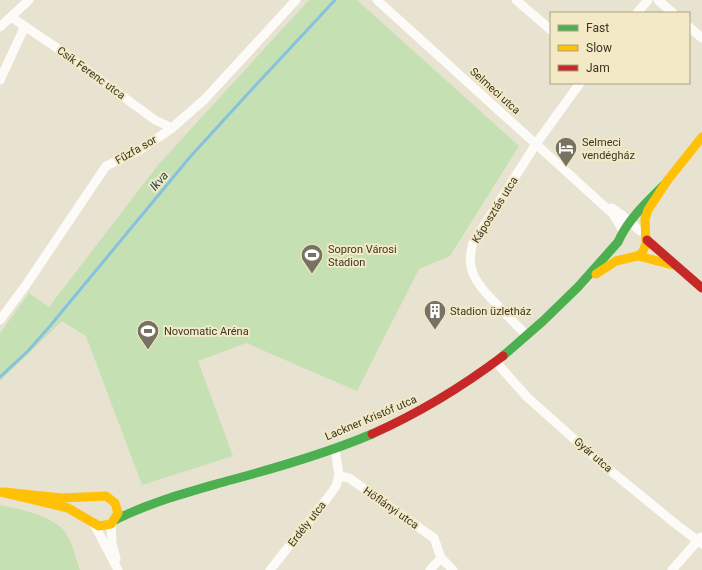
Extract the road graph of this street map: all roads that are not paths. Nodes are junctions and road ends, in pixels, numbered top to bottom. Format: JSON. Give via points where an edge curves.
{"nodes":[{"id":1,"x":29,"y":0,"type":"edge"},
{"id":2,"x":296,"y":0,"type":"edge"},
{"id":3,"x":376,"y":0,"type":"edge"},
{"id":4,"x":516,"y":0,"type":"edge"},
{"id":5,"x":648,"y":0,"type":"edge"},
{"id":6,"x":658,"y":0,"type":"edge"},
{"id":7,"x":638,"y":12,"type":"edge"},
{"id":8,"x":672,"y":12,"type":"edge"},
{"id":9,"x":11,"y":17,"type":"junction"},
{"id":10,"x":25,"y":26,"type":"junction"},
{"id":11,"x":0,"y":27,"type":"edge"},
{"id":12,"x":690,"y":28,"type":"edge"},
{"id":13,"x":550,"y":29,"type":"edge"},
{"id":14,"x":702,"y":38,"type":"edge"},
{"id":15,"x":0,"y":80,"type":"edge"},
{"id":16,"x":579,"y":84,"type":"edge"},
{"id":17,"x":172,"y":128,"type":"junction"},
{"id":18,"x":702,"y":137,"type":"edge"},
{"id":19,"x":536,"y":144,"type":"junction"},
{"id":20,"x":664,"y":185,"type":"junction"},
{"id":21,"x":597,"y":199,"type":"junction"},
{"id":22,"x":631,"y":222,"type":"junction"},
{"id":23,"x":623,"y":231,"type":"junction"},
{"id":24,"x":645,"y":236,"type":"junction"},
{"id":25,"x":618,"y":242,"type":"junction"},
{"id":26,"x":633,"y":256,"type":"junction"},
{"id":27,"x":677,"y":266,"type":"junction"},
{"id":28,"x":578,"y":287,"type":"junction"},
{"id":29,"x":702,"y":288,"type":"edge"},
{"id":30,"x":0,"y":320,"type":"edge"},
{"id":31,"x":526,"y":335,"type":"junction"},
{"id":32,"x":495,"y":361,"type":"junction"},
{"id":33,"x":335,"y":448,"type":"junction"},
{"id":34,"x":339,"y":476,"type":"junction"},
{"id":35,"x":2,"y":492,"type":"edge"},
{"id":36,"x":93,"y":497,"type":"junction"},
{"id":37,"x":162,"y":500,"type":"junction"},
{"id":38,"x":122,"y":503,"type":"junction"},
{"id":39,"x":92,"y":522,"type":"junction"},
{"id":40,"x":113,"y":522,"type":"junction"},
{"id":41,"x":701,"y":540,"type":"edge"},
{"id":42,"x":441,"y":558,"type":"junction"},
{"id":43,"x":119,"y":570,"type":"edge"},
{"id":44,"x":270,"y":570,"type":"edge"},
{"id":45,"x":430,"y":570,"type":"edge"},
{"id":46,"x":453,"y":570,"type":"edge"},
{"id":47,"x":672,"y":570,"type":"edge"}],
"edges":[{"from":1,"to":9,"type":"street"},
{"from":2,"to":17,"type":"street","name":"Fűzfa sor","via":[[204,99]]},
{"from":3,"to":19,"type":"street","name":"Selmeci utca"},
{"from":4,"to":13,"type":"street"},
{"from":5,"to":7,"type":"street"},
{"from":6,"to":8,"type":"street"},
{"from":9,"to":10,"type":"street","name":"Csík Ferenc utca"},
{"from":9,"to":11,"type":"street"},
{"from":10,"to":15,"type":"street"},
{"from":10,"to":17,"type":"street","name":"Csík Ferenc utca","via":[[155,120]]},
{"from":12,"to":14,"type":"street"},
{"from":16,"to":19,"type":"street","name":"Káposztás utca"},
{"from":17,"to":30,"type":"street","name":"Fűzfa sor","via":[[140,150],[106,166]]},
{"from":18,"to":20,"type":"street","name":"Lackner Kristóf utca"},
{"from":19,"to":21,"type":"street","name":"Selmeci utca"},
{"from":19,"to":31,"type":"street","name":"Káposztás utca","via":[[473,243],[470,256],[471,269],[481,289]]},
{"from":20,"to":22,"type":"street","name":"Lackner Kristóf utca"},
{"from":20,"to":24,"type":"street","name":"Lackner Kristóf utca","via":[[645,215]]},
{"from":21,"to":22,"type":"street","name":"Selmeci utca"},
{"from":21,"to":23,"type":"street","name":"Selmeci utca","via":[[613,214]]},
{"from":22,"to":23,"type":"street","name":"Lackner Kristóf utca"},
{"from":22,"to":24,"type":"street","name":"Selmeci utca"},
{"from":23,"to":24,"type":"street","via":[[632,229]]},
{"from":23,"to":25,"type":"street","name":"Lackner Kristóf utca"},
{"from":24,"to":26,"type":"street","via":[[644,250]]},
{"from":24,"to":27,"type":"street","name":"Selmeci utca"},
{"from":25,"to":26,"type":"street","via":[[619,249]]},
{"from":25,"to":28,"type":"street","name":"Lackner Kristóf utca"},
{"from":26,"to":27,"type":"street","name":"Selmeci utca"},
{"from":26,"to":28,"type":"street","name":"Lackner Kristóf utca","via":[[609,264]]},
{"from":27,"to":29,"type":"street","name":"Selmeci utca"},
{"from":28,"to":31,"type":"street","name":"Lackner Kristóf utca"},
{"from":31,"to":32,"type":"street","name":"Lackner Kristóf utca"},
{"from":32,"to":33,"type":"street","name":"Lackner Kristóf utca","via":[[424,409]]},
{"from":32,"to":41,"type":"street","name":"Gyár utca","via":[[536,406],[594,457],[665,516]]},
{"from":33,"to":34,"type":"street"},
{"from":33,"to":37,"type":"street","name":"Lackner Kristóf utca"},
{"from":34,"to":42,"type":"street","name":"Höflányi utca","via":[[349,478],[434,538]]},
{"from":34,"to":44,"type":"street","name":"Erdély utca","via":[[329,496]]},
{"from":35,"to":36,"type":"street","name":"Lackner Kristóf utca","via":[[69,499]]},
{"from":35,"to":39,"type":"street","name":"Lackner Kristóf utca","via":[[68,508]]},
{"from":36,"to":38,"type":"street","name":"Lackner Kristóf utca","via":[[100,495]]},
{"from":36,"to":39,"type":"street","via":[[87,503],[86,509]]},
{"from":37,"to":38,"type":"street","name":"Lackner Kristóf utca","via":[[138,504]]},
{"from":37,"to":40,"type":"street","name":"Lackner Kristóf utca"},
{"from":38,"to":40,"type":"street"},
{"from":39,"to":40,"type":"street","name":"Lackner Kristóf utca","via":[[99,526]]},
{"from":39,"to":43,"type":"street"},
{"from":40,"to":43,"type":"street","via":[[112,544]]},
{"from":41,"to":47,"type":"street"},
{"from":42,"to":45,"type":"street"},
{"from":42,"to":46,"type":"street","name":"Höflányi utca"}]}
